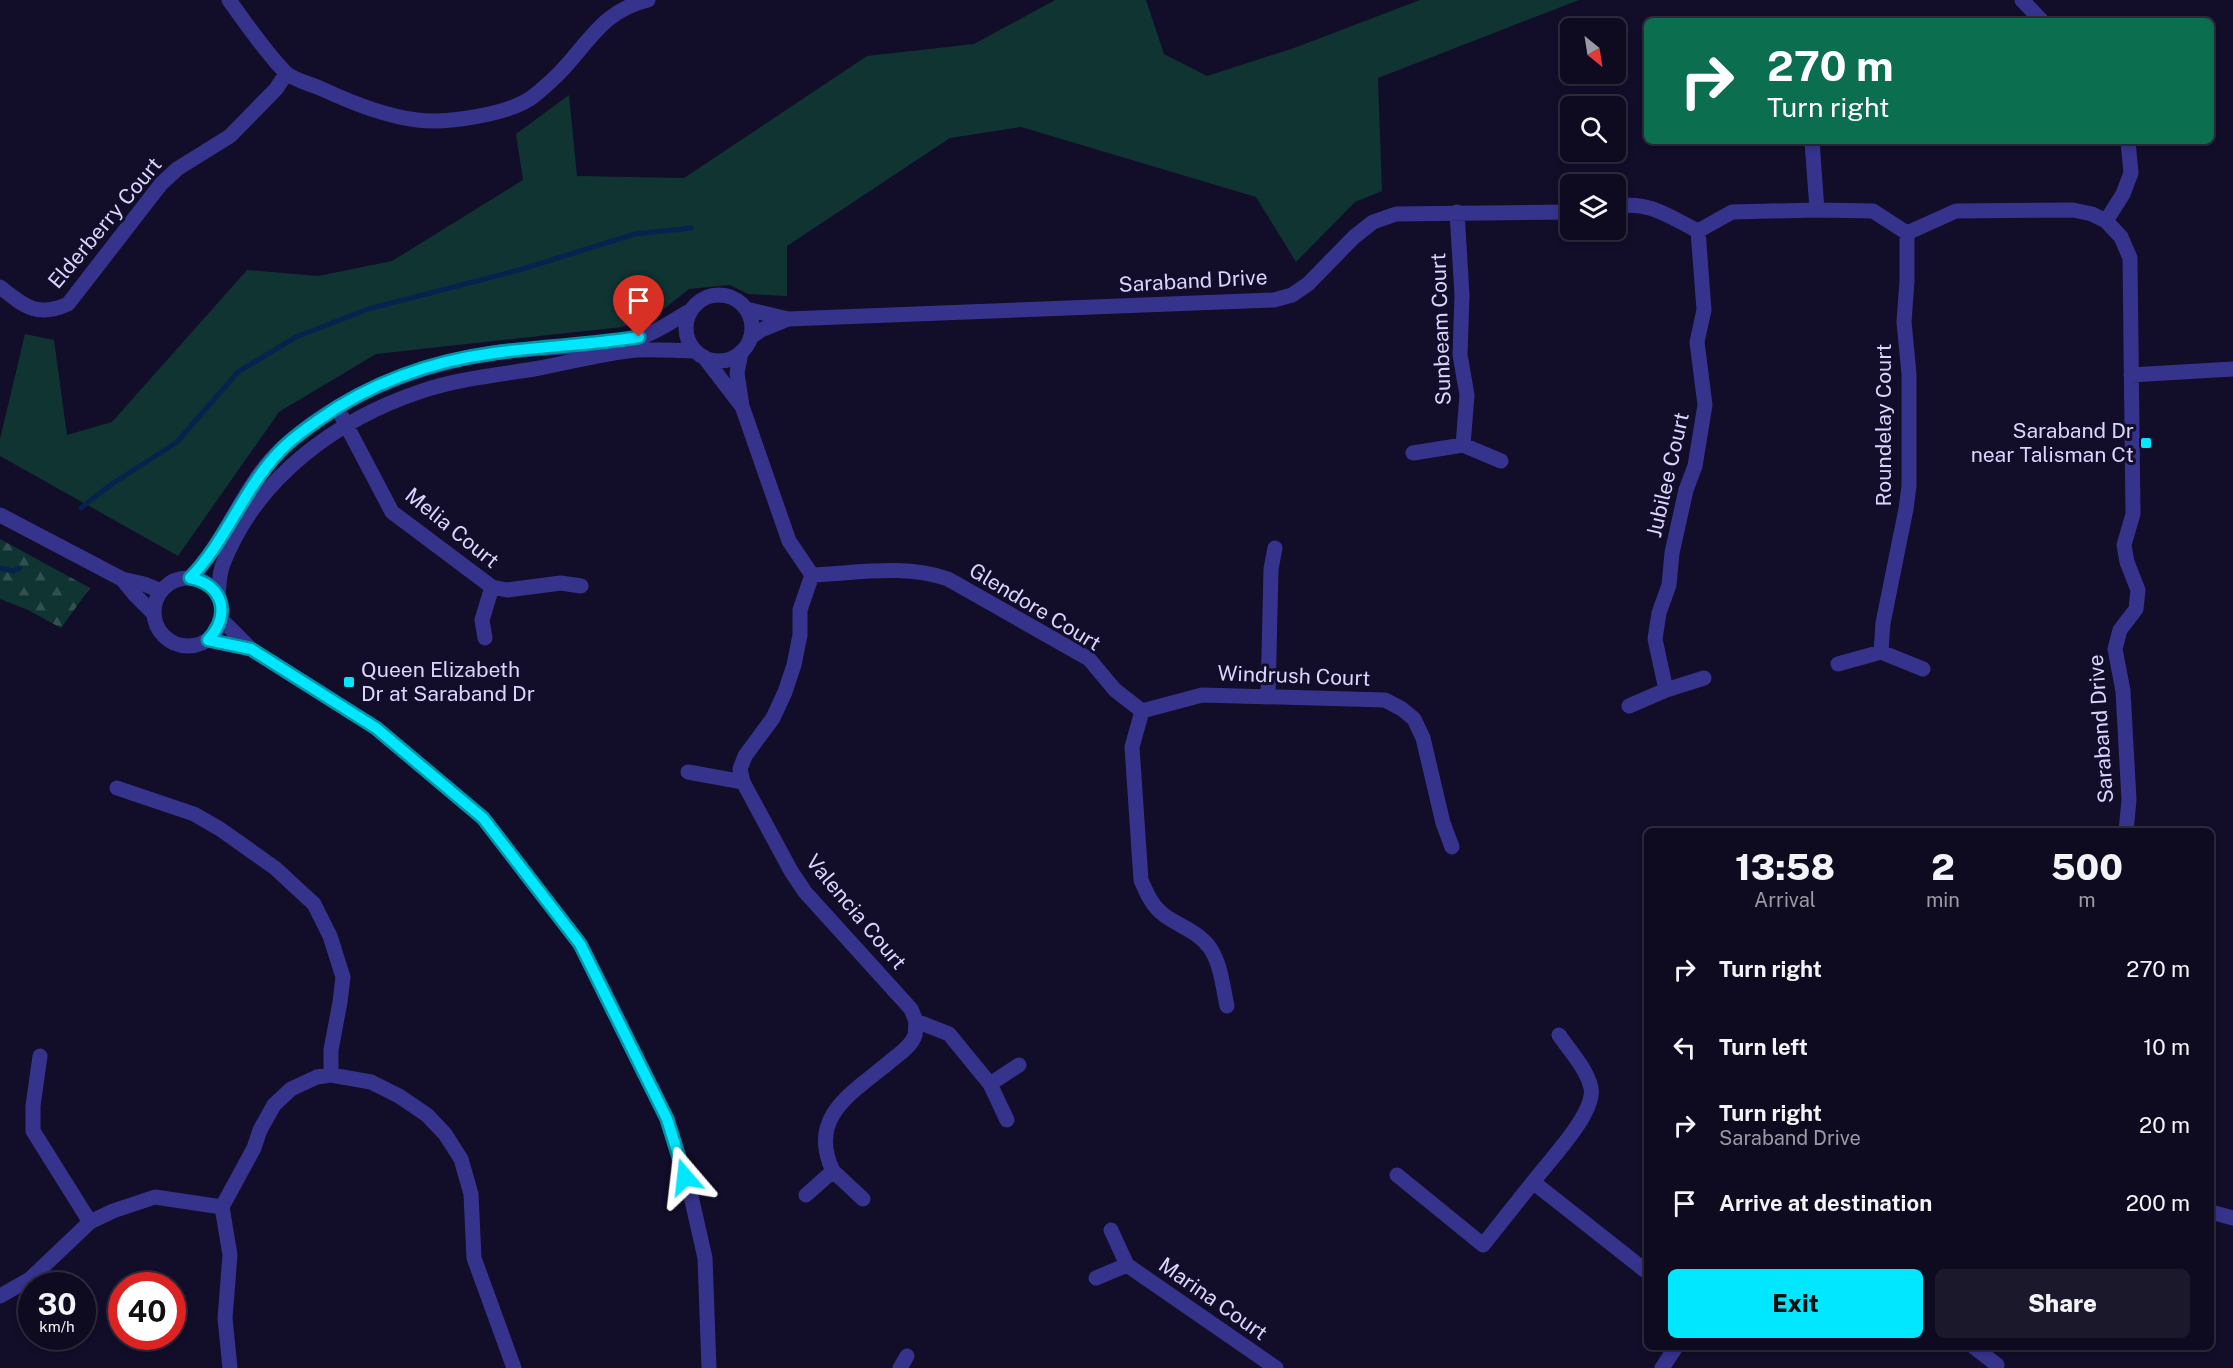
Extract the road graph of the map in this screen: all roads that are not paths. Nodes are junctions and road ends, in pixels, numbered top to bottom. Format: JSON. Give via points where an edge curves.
{"nodes":[{"id":1,"x":228,"y":0,"type":"edge"},
{"id":2,"x":648,"y":0,"type":"edge"},
{"id":3,"x":2022,"y":0,"type":"edge"},
{"id":4,"x":631,"y":2,"type":"edge"},
{"id":5,"x":2039,"y":18,"type":"edge"},
{"id":6,"x":286,"y":74,"type":"junction"},
{"id":7,"x":1812,"y":144,"type":"edge"},
{"id":8,"x":2128,"y":144,"type":"edge"},
{"id":9,"x":1626,"y":204,"type":"edge"},
{"id":10,"x":1817,"y":210,"type":"junction"},
{"id":11,"x":1457,"y":212,"type":"junction"},
{"id":12,"x":1560,"y":212,"type":"edge"},
{"id":13,"x":2106,"y":221,"type":"junction"},
{"id":14,"x":1698,"y":231,"type":"junction"},
{"id":15,"x":1907,"y":233,"type":"junction"},
{"id":16,"x":0,"y":287,"type":"edge"},
{"id":17,"x":746,"y":309,"type":"junction"},
{"id":18,"x":690,"y":311,"type":"junction"},
{"id":19,"x":788,"y":319,"type":"junction"},
{"id":20,"x":750,"y":339,"type":"junction"},
{"id":21,"x":741,"y":352,"type":"junction"},
{"id":22,"x":700,"y":354,"type":"junction"},
{"id":23,"x":2233,"y":369,"type":"edge"},
{"id":24,"x":2131,"y":375,"type":"junction"},
{"id":25,"x":741,"y":406,"type":"junction"},
{"id":26,"x":337,"y":407,"type":"junction"},
{"id":27,"x":347,"y":426,"type":"junction"},
{"id":28,"x":1463,"y":445,"type":"junction"},
{"id":29,"x":1413,"y":453,"type":"dead end"},
{"id":30,"x":1501,"y":461,"type":"dead end"},
{"id":31,"x":0,"y":515,"type":"edge"},
{"id":32,"x":1275,"y":548,"type":"dead end"},
{"id":33,"x":812,"y":575,"type":"junction"},
{"id":34,"x":190,"y":578,"type":"junction"},
{"id":35,"x":123,"y":579,"type":"junction"},
{"id":36,"x":581,"y":586,"type":"dead end"},
{"id":37,"x":492,"y":587,"type":"junction"},
{"id":38,"x":161,"y":591,"type":"junction"},
{"id":39,"x":218,"y":596,"type":"junction"},
{"id":40,"x":154,"y":614,"type":"junction"},
{"id":41,"x":221,"y":619,"type":"junction"},
{"id":42,"x":485,"y":638,"type":"dead end"},
{"id":43,"x":208,"y":640,"type":"junction"},
{"id":44,"x":251,"y":649,"type":"junction"},
{"id":45,"x":1881,"y":652,"type":"junction"},
{"id":46,"x":1838,"y":664,"type":"dead end"},
{"id":47,"x":1923,"y":669,"type":"dead end"},
{"id":48,"x":1704,"y":678,"type":"dead end"},
{"id":49,"x":1666,"y":690,"type":"junction"},
{"id":50,"x":1268,"y":697,"type":"junction"},
{"id":51,"x":1629,"y":706,"type":"dead end"},
{"id":52,"x":1142,"y":711,"type":"junction"},
{"id":53,"x":688,"y":771,"type":"dead end"},
{"id":54,"x":742,"y":782,"type":"junction"},
{"id":55,"x":117,"y":788,"type":"dead end"},
{"id":56,"x":2126,"y":828,"type":"edge"},
{"id":57,"x":1452,"y":847,"type":"dead end"},
{"id":58,"x":1227,"y":1006,"type":"dead end"},
{"id":59,"x":916,"y":1022,"type":"junction"},
{"id":60,"x":1559,"y":1035,"type":"dead end"},
{"id":61,"x":40,"y":1056,"type":"dead end"},
{"id":62,"x":1018,"y":1065,"type":"dead end"},
{"id":63,"x":331,"y":1075,"type":"junction"},
{"id":64,"x":990,"y":1083,"type":"junction"},
{"id":65,"x":1007,"y":1120,"type":"dead end"},
{"id":66,"x":833,"y":1171,"type":"junction"},
{"id":67,"x":1397,"y":1175,"type":"dead end"},
{"id":68,"x":1533,"y":1182,"type":"junction"},
{"id":69,"x":806,"y":1195,"type":"dead end"},
{"id":70,"x":863,"y":1199,"type":"dead end"},
{"id":71,"x":222,"y":1207,"type":"junction"},
{"id":72,"x":2214,"y":1213,"type":"edge"},
{"id":73,"x":2233,"y":1218,"type":"edge"},
{"id":74,"x":90,"y":1222,"type":"junction"},
{"id":75,"x":1111,"y":1230,"type":"dead end"},
{"id":76,"x":1127,"y":1264,"type":"junction"},
{"id":77,"x":1644,"y":1270,"type":"edge"},
{"id":78,"x":1096,"y":1278,"type":"dead end"},
{"id":79,"x":0,"y":1296,"type":"edge"},
{"id":80,"x":1674,"y":1350,"type":"edge"},
{"id":81,"x":1978,"y":1350,"type":"edge"},
{"id":82,"x":1997,"y":1365,"type":"dead end"},
{"id":83,"x":230,"y":1368,"type":"edge"},
{"id":84,"x":514,"y":1368,"type":"edge"},
{"id":85,"x":709,"y":1368,"type":"edge"},
{"id":86,"x":1276,"y":1368,"type":"edge"},
{"id":87,"x":1662,"y":1368,"type":"edge"}],
"edges":[{"from":1,"to":6,"type":"street"},
{"from":2,"to":4,"type":"street"},
{"from":3,"to":5,"type":"street"},
{"from":4,"to":6,"type":"street","via":[[592,33],[565,67],[533,97],[505,110],[475,117],[418,120],[351,102]]},
{"from":6,"to":16,"type":"street","name":"Elderberry Court","via":[[230,136],[177,169],[161,184],[68,304],[46,311],[32,310]]},
{"from":7,"to":10,"type":"street"},
{"from":8,"to":13,"type":"street","via":[[2131,173]]},
{"from":9,"to":14,"type":"street","via":[[1646,206]]},
{"from":10,"to":14,"type":"street","via":[[1732,212]]},
{"from":10,"to":15,"type":"street","via":[[1873,211]]},
{"from":11,"to":12,"type":"street","name":"Saraband Drive"},
{"from":11,"to":19,"type":"street","name":"Saraband Drive","via":[[1396,214],[1373,222],[1308,285],[1274,300]]},
{"from":11,"to":28,"type":"street","name":"Sunbeam Court","via":[[1462,295],[1460,355],[1467,395]]},
{"from":13,"to":15,"type":"street","via":[[2073,210],[1956,211]]},
{"from":13,"to":24,"type":"street","name":"Saraband Drive","via":[[2121,237],[2130,258]]},
{"from":14,"to":49,"type":"street","name":"Jubilee Court","via":[[1704,310],[1696,342],[1705,405],[1655,639]]},
{"from":15,"to":45,"type":"street","name":"Roundelay Court","via":[[1904,322],[1909,374],[1909,486]]},
{"from":17,"to":18,"type":"street","via":[[728,296],[717,295],[706,297]]},
{"from":17,"to":19,"type":"street","name":"Saraband Drive"},
{"from":17,"to":20,"type":"street","via":[[752,328]]},
{"from":18,"to":22,"type":"street","via":[[686,332],[689,343]]},
{"from":18,"to":26,"type":"street","via":[[639,337],[493,353],[423,368]]},
{"from":19,"to":20,"type":"street","name":"Saraband Drive"},
{"from":20,"to":21,"type":"street"},
{"from":21,"to":22,"type":"street","via":[[723,360]]},
{"from":21,"to":25,"type":"street","via":[[737,373]]},
{"from":22,"to":25,"type":"street"},
{"from":22,"to":27,"type":"street","via":[[635,350],[456,382],[390,403]]},
{"from":23,"to":24,"type":"street"},
{"from":24,"to":56,"type":"street","name":"Saraband Drive","via":[[2133,514],[2124,545],[2138,590],[2136,609],[2120,630],[2115,649],[2123,691],[2129,800]]},
{"from":25,"to":33,"type":"street","via":[[789,541]]},
{"from":26,"to":27,"type":"street","name":"Melia Court"},
{"from":26,"to":34,"type":"street","via":[[281,450],[258,475],[214,549]]},
{"from":27,"to":37,"type":"street","name":"Melia Court","via":[[392,512]]},
{"from":27,"to":39,"type":"street","via":[[322,439],[279,477],[255,505],[222,566]]},
{"from":28,"to":29,"type":"street"},
{"from":28,"to":30,"type":"street"},
{"from":31,"to":35,"type":"street"},
{"from":32,"to":50,"type":"street","via":[[1271,569]]},
{"from":33,"to":52,"type":"street","name":"Glendore Court","via":[[908,570],[948,579],[1089,659],[1115,690]]},
{"from":33,"to":54,"type":"street","via":[[800,610],[800,635],[785,692],[773,718],[745,756],[740,769]]},
{"from":34,"to":38,"type":"street","via":[[179,579]]},
{"from":34,"to":39,"type":"street","via":[[211,586]]},
{"from":35,"to":38,"type":"street"},
{"from":35,"to":40,"type":"street"},
{"from":36,"to":37,"type":"street","name":"Melia Court","via":[[561,583],[507,590]]},
{"from":37,"to":42,"type":"street","name":"Melia Court","via":[[482,620]]},
{"from":38,"to":40,"type":"street"},
{"from":39,"to":41,"type":"street"},
{"from":40,"to":43,"type":"street","via":[[163,636],[173,643],[197,645]]},
{"from":41,"to":43,"type":"street"},
{"from":41,"to":44,"type":"street"},
{"from":43,"to":44,"type":"street"},
{"from":44,"to":85,"type":"street","via":[[376,728],[483,818],[580,944],[667,1119],[705,1258]]},
{"from":45,"to":46,"type":"street"},
{"from":45,"to":47,"type":"street"},
{"from":48,"to":49,"type":"street"},
{"from":49,"to":51,"type":"street"},
{"from":50,"to":52,"type":"street","name":"Windrush Court","via":[[1202,694]]},
{"from":50,"to":57,"type":"street","name":"Windrush Court","via":[[1384,700],[1402,709],[1414,719],[1423,738]]},
{"from":52,"to":58,"type":"street","via":[[1132,747],[1141,880],[1149,899],[1163,914],[1198,935],[1210,948]]},
{"from":53,"to":54,"type":"street"},
{"from":54,"to":59,"type":"street","name":"Valencia Court","via":[[806,892],[911,1008]]},
{"from":55,"to":63,"type":"street","via":[[194,814],[220,829],[275,868],[314,904],[330,936],[343,977],[331,1050]]},
{"from":59,"to":64,"type":"street","via":[[949,1034]]},
{"from":59,"to":66,"type":"street","via":[[915,1036],[906,1048],[839,1105],[828,1121],[824,1142]]},
{"from":60,"to":68,"type":"street","via":[[1585,1073],[1591,1089],[1589,1105]]},
{"from":61,"to":74,"type":"street","via":[[33,1131]]},
{"from":62,"to":64,"type":"street"},
{"from":63,"to":71,"type":"street","via":[[291,1089],[274,1105]]},
{"from":63,"to":84,"type":"street","via":[[371,1082],[399,1096],[445,1134],[461,1159],[471,1194],[474,1258]]},
{"from":64,"to":65,"type":"street"},
{"from":66,"to":69,"type":"street"},
{"from":66,"to":70,"type":"street"},
{"from":67,"to":68,"type":"street","via":[[1483,1245]]},
{"from":68,"to":77,"type":"street"},
{"from":71,"to":74,"type":"street","via":[[155,1197]]},
{"from":71,"to":83,"type":"street","via":[[230,1255],[225,1318]]},
{"from":72,"to":73,"type":"street"},
{"from":74,"to":79,"type":"street","via":[[30,1278]]},
{"from":75,"to":76,"type":"street","name":"Marina Court"},
{"from":76,"to":78,"type":"street","name":"Marina Court"},
{"from":76,"to":86,"type":"street","name":"Marina Court"},
{"from":80,"to":87,"type":"street"},
{"from":81,"to":82,"type":"street"}]}
